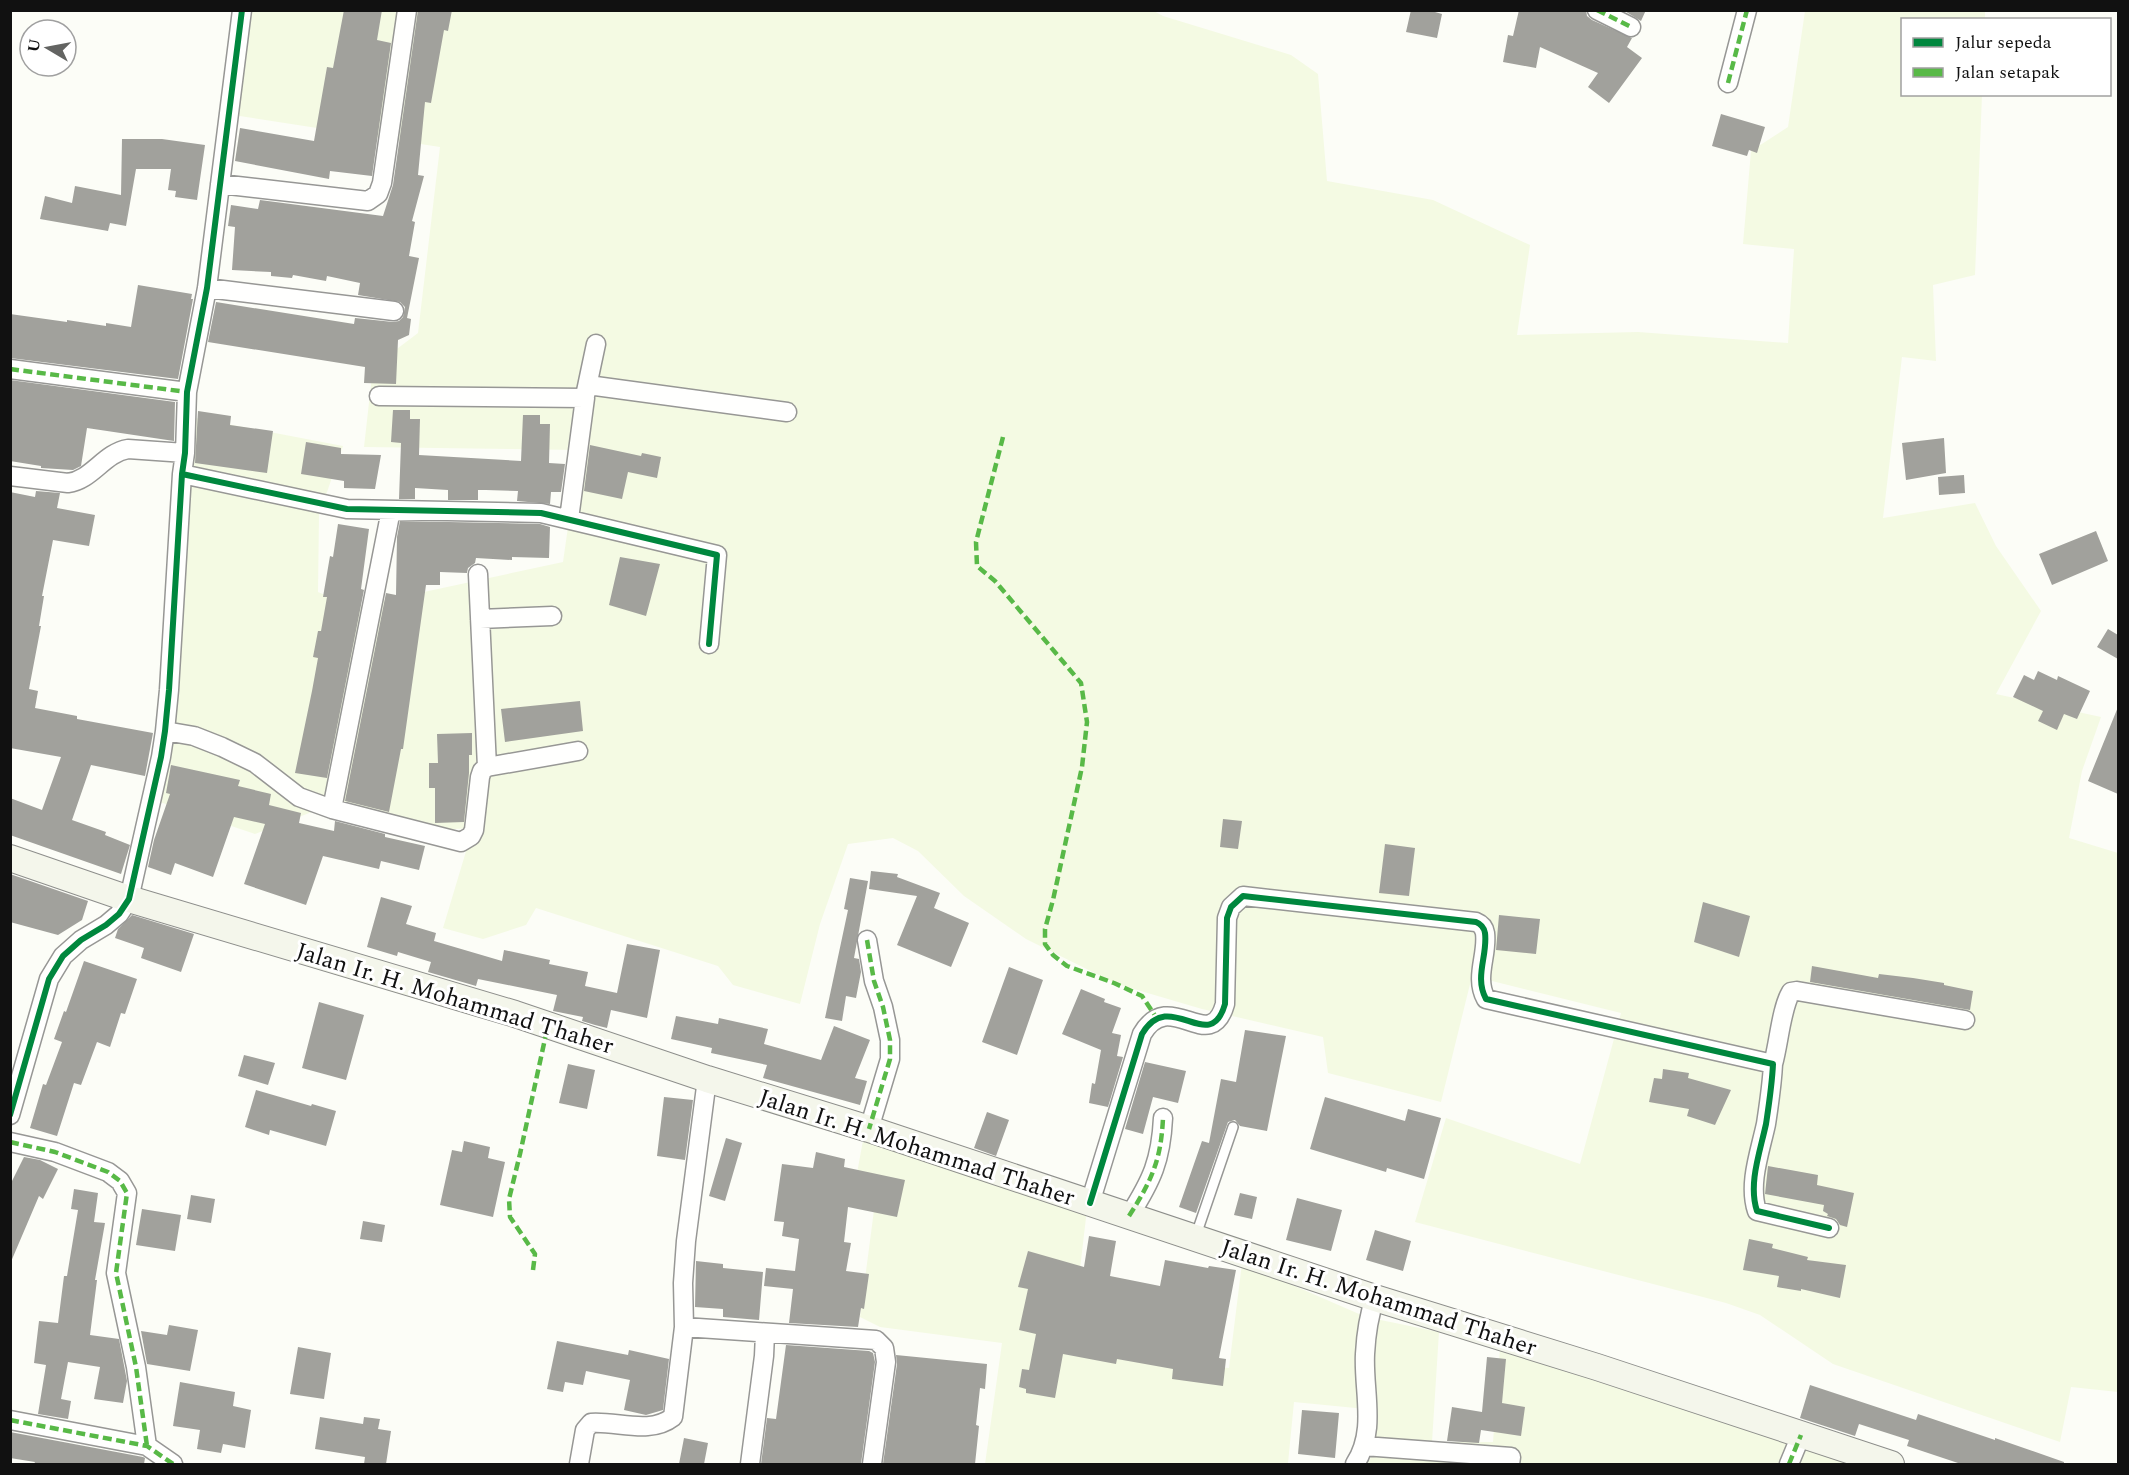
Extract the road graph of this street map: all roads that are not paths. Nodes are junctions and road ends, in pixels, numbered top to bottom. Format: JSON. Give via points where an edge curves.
{"nodes":[{"id":1,"x":242,"y":10,"type":"edge"},
{"id":2,"x":406,"y":10,"type":"edge"},
{"id":3,"x":1597,"y":10,"type":"edge"},
{"id":4,"x":1747,"y":10,"type":"edge"},
{"id":5,"x":1631,"y":27,"type":"dead end"},
{"id":6,"x":1728,"y":83,"type":"dead end"},
{"id":7,"x":220,"y":184,"type":"junction"},
{"id":8,"x":207,"y":288,"type":"junction"},
{"id":9,"x":394,"y":311,"type":"dead end"},
{"id":10,"x":596,"y":344,"type":"dead end"},
{"id":11,"x":10,"y":369,"type":"edge"},
{"id":12,"x":586,"y":391,"type":"junction"},
{"id":13,"x":187,"y":392,"type":"junction"},
{"id":14,"x":379,"y":396,"type":"dead end"},
{"id":15,"x":787,"y":412,"type":"dead end"},
{"id":16,"x":185,"y":453,"type":"junction"},
{"id":17,"x":182,"y":474,"type":"junction"},
{"id":18,"x":10,"y":476,"type":"edge"},
{"id":19,"x":391,"y":510,"type":"junction"},
{"id":20,"x":569,"y":519,"type":"junction"},
{"id":21,"x":478,"y":574,"type":"dead end"},
{"id":22,"x":552,"y":616,"type":"dead end"},
{"id":23,"x":480,"y":619,"type":"junction"},
{"id":24,"x":709,"y":644,"type":"dead end"},
{"id":25,"x":165,"y":731,"type":"junction"},
{"id":26,"x":578,"y":751,"type":"dead end"},
{"id":27,"x":487,"y":767,"type":"junction"},
{"id":28,"x":332,"y":809,"type":"junction"},
{"id":29,"x":10,"y":858,"type":"edge"},
{"id":30,"x":129,"y":899,"type":"junction"},
{"id":31,"x":867,"y":940,"type":"dead end"},
{"id":32,"x":1965,"y":1020,"type":"dead end"},
{"id":33,"x":1773,"y":1064,"type":"junction"},
{"id":34,"x":707,"y":1078,"type":"junction"},
{"id":35,"x":10,"y":1115,"type":"edge"},
{"id":36,"x":1163,"y":1118,"type":"dead end"},
{"id":37,"x":1233,"y":1127,"type":"dead end"},
{"id":38,"x":869,"y":1129,"type":"junction"},
{"id":39,"x":10,"y":1142,"type":"edge"},
{"id":40,"x":1090,"y":1203,"type":"junction"},
{"id":41,"x":1129,"y":1216,"type":"junction"},
{"id":42,"x":1829,"y":1228,"type":"dead end"},
{"id":43,"x":1195,"y":1238,"type":"junction"},
{"id":44,"x":1375,"y":1298,"type":"junction"},
{"id":45,"x":684,"y":1328,"type":"junction"},
{"id":46,"x":765,"y":1334,"type":"junction"},
{"id":47,"x":10,"y":1420,"type":"edge"},
{"id":48,"x":1801,"y":1435,"type":"junction"},
{"id":49,"x":147,"y":1446,"type":"junction"},
{"id":50,"x":1364,"y":1446,"type":"junction"},
{"id":51,"x":174,"y":1464,"type":"edge"},
{"id":52,"x":579,"y":1464,"type":"edge"},
{"id":53,"x":750,"y":1464,"type":"edge"},
{"id":54,"x":872,"y":1464,"type":"edge"},
{"id":55,"x":1355,"y":1464,"type":"edge"},
{"id":56,"x":1510,"y":1464,"type":"edge"},
{"id":57,"x":1790,"y":1464,"type":"edge"},
{"id":58,"x":1891,"y":1464,"type":"edge"}],
"edges":[{"from":1,"to":7,"type":"street"},
{"from":2,"to":7,"type":"street","via":[[378,194],[368,201]]},
{"from":3,"to":5,"type":"street"},
{"from":4,"to":6,"type":"street"},
{"from":7,"to":8,"type":"street"},
{"from":8,"to":9,"type":"street"},
{"from":8,"to":13,"type":"street"},
{"from":10,"to":12,"type":"street"},
{"from":11,"to":13,"type":"street"},
{"from":12,"to":14,"type":"street"},
{"from":12,"to":15,"type":"street"},
{"from":12,"to":20,"type":"street"},
{"from":13,"to":16,"type":"street"},
{"from":16,"to":17,"type":"street"},
{"from":16,"to":18,"type":"street","via":[[120,450],[77,482]]},
{"from":17,"to":19,"type":"street","via":[[347,509]]},
{"from":17,"to":25,"type":"street"},
{"from":19,"to":20,"type":"street","via":[[541,513]]},
{"from":19,"to":28,"type":"street"},
{"from":20,"to":24,"type":"street","via":[[717,555]]},
{"from":21,"to":23,"type":"street"},
{"from":22,"to":23,"type":"street"},
{"from":23,"to":27,"type":"street"},
{"from":25,"to":28,"type":"street","via":[[194,736],[222,747],[255,763],[299,797]]},
{"from":25,"to":30,"type":"street"},
{"from":26,"to":27,"type":"street"},
{"from":27,"to":28,"type":"street","via":[[480,777],[474,830],[461,842]]},
{"from":29,"to":30,"type":"main road","name":"Jalan Ir. H. Mohammad Thaher"},
{"from":30,"to":34,"type":"main road","name":"Jalan Ir. H. Mohammad Thaher","via":[[515,1014]]},
{"from":30,"to":35,"type":"street","via":[[119,914],[63,956],[49,978]]},
{"from":31,"to":38,"type":"street","via":[[890,1040],[890,1059]]},
{"from":32,"to":33,"type":"street","via":[[1791,992]]},
{"from":33,"to":40,"type":"street","via":[[1486,999],[1481,979],[1485,933],[1476,922],[1243,896],[1227,918],[1222,1015],[1215,1024],[1207,1025],[1166,1015],[1148,1023]]},
{"from":33,"to":42,"type":"street","via":[[1756,1173],[1756,1212]]},
{"from":34,"to":38,"type":"main road","name":"Jalan Ir. H. Mohammad Thaher"},
{"from":34,"to":45,"type":"street","via":[[686,1241]]},
{"from":36,"to":41,"type":"street","via":[[1157,1164],[1149,1186]]},
{"from":37,"to":43,"type":"lane"},
{"from":38,"to":40,"type":"main road","name":"Jalan Ir. H. Mohammad Thaher"},
{"from":39,"to":49,"type":"street","via":[[55,1152],[108,1172],[127,1193],[116,1273],[136,1367]]},
{"from":40,"to":41,"type":"main road","name":"Jalan Ir. H. Mohammad Thaher"},
{"from":41,"to":43,"type":"main road","name":"Jalan Ir. H. Mohammad Thaher"},
{"from":43,"to":44,"type":"main road","name":"Jalan Ir. H. Mohammad Thaher"},
{"from":44,"to":48,"type":"main road","name":"Jalan Ir. H. Mohammad Thaher"},
{"from":44,"to":50,"type":"street","via":[[1365,1354],[1368,1414]]},
{"from":45,"to":46,"type":"street"},
{"from":45,"to":52,"type":"street","via":[[673,1417],[666,1423],[648,1426],[591,1423],[585,1430]]},
{"from":46,"to":53,"type":"street"},
{"from":46,"to":54,"type":"street","via":[[876,1340],[884,1347]]},
{"from":47,"to":49,"type":"street"},
{"from":48,"to":57,"type":"street"},
{"from":48,"to":58,"type":"main road","name":"Jalan Ir. H. Mohammad Thaher"},
{"from":49,"to":51,"type":"street"},
{"from":50,"to":55,"type":"street"},
{"from":50,"to":56,"type":"street","via":[[1511,1457]]}]}
